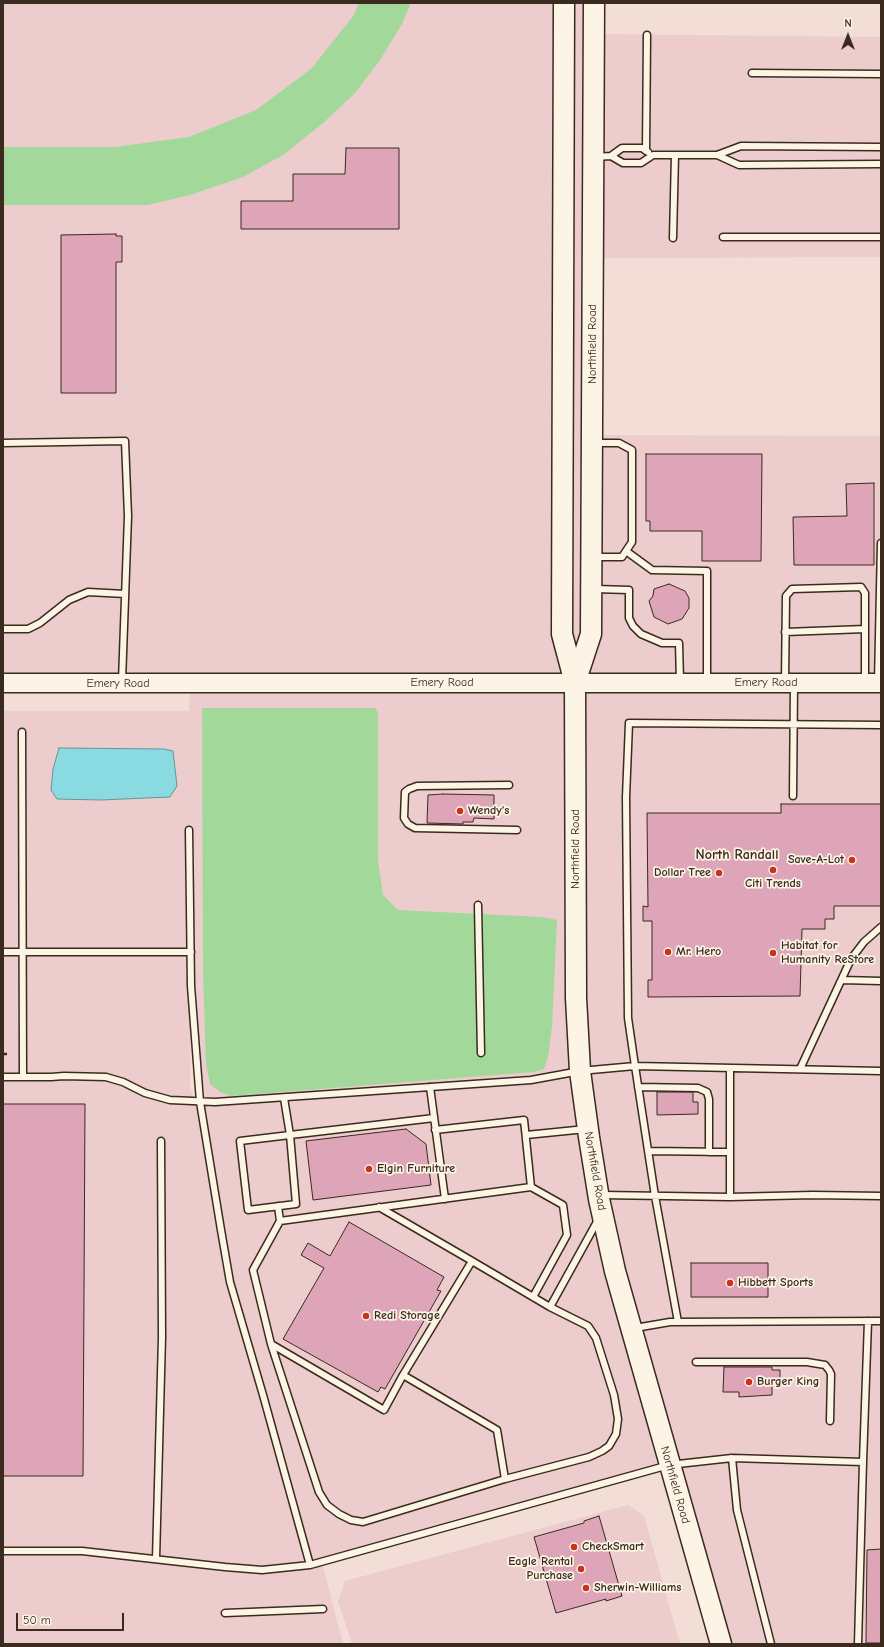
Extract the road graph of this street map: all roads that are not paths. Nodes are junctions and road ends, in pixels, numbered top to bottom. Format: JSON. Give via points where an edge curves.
{"nodes":[{"id":1,"x":564,"y":3,"type":"edge"},
{"id":2,"x":594,"y":3,"type":"edge"},
{"id":3,"x":647,"y":35,"type":"dead end"},
{"id":4,"x":752,"y":73,"type":"dead end"},
{"id":5,"x":881,"y":74,"type":"edge"},
{"id":6,"x":881,"y":147,"type":"edge"},
{"id":7,"x":646,"y":151,"type":"junction"},
{"id":8,"x":653,"y":155,"type":"junction"},
{"id":9,"x":675,"y":155,"type":"junction"},
{"id":10,"x":717,"y":155,"type":"junction"},
{"id":11,"x":602,"y":156,"type":"junction"},
{"id":12,"x":563,"y":157,"type":"junction"},
{"id":13,"x":881,"y":164,"type":"edge"},
{"id":14,"x":723,"y":237,"type":"dead end"},
{"id":15,"x":881,"y":237,"type":"edge"},
{"id":16,"x":673,"y":238,"type":"dead end"},
{"id":17,"x":563,"y":435,"type":"junction"},
{"id":18,"x":593,"y":439,"type":"junction"},
{"id":19,"x":3,"y":443,"type":"edge"},
{"id":20,"x":881,"y":543,"type":"edge"},
{"id":21,"x":626,"y":551,"type":"junction"},
{"id":22,"x":592,"y":558,"type":"junction"},
{"id":23,"x":591,"y":589,"type":"junction"},
{"id":24,"x":125,"y":594,"type":"junction"},
{"id":25,"x":865,"y":629,"type":"junction"},
{"id":26,"x":3,"y":630,"type":"edge"},
{"id":27,"x":785,"y":632,"type":"junction"},
{"id":28,"x":880,"y":634,"type":"edge"},
{"id":29,"x":3,"y":683,"type":"edge"},
{"id":30,"x":576,"y":683,"type":"junction"},
{"id":31,"x":680,"y":683,"type":"junction"},
{"id":32,"x":707,"y":683,"type":"junction"},
{"id":33,"x":790,"y":683,"type":"junction"},
{"id":34,"x":875,"y":683,"type":"edge"},
{"id":35,"x":122,"y":684,"type":"junction"},
{"id":36,"x":794,"y":725,"type":"junction"},
{"id":37,"x":881,"y":725,"type":"edge"},
{"id":38,"x":22,"y":732,"type":"dead end"},
{"id":39,"x":509,"y":785,"type":"dead end"},
{"id":40,"x":793,"y":796,"type":"dead end"},
{"id":41,"x":189,"y":830,"type":"dead end"},
{"id":42,"x":516,"y":830,"type":"dead end"},
{"id":43,"x":478,"y":905,"type":"dead end"},
{"id":44,"x":881,"y":927,"type":"edge"},
{"id":45,"x":3,"y":952,"type":"edge"},
{"id":46,"x":22,"y":952,"type":"junction"},
{"id":47,"x":191,"y":952,"type":"junction"},
{"id":48,"x":842,"y":980,"type":"junction"},
{"id":49,"x":881,"y":981,"type":"edge"},
{"id":50,"x":481,"y":1053,"type":"dead end"},
{"id":51,"x":635,"y":1066,"type":"junction"},
{"id":52,"x":730,"y":1069,"type":"junction"},
{"id":53,"x":800,"y":1069,"type":"junction"},
{"id":54,"x":881,"y":1070,"type":"edge"},
{"id":55,"x":580,"y":1071,"type":"junction"},
{"id":56,"x":3,"y":1077,"type":"edge"},
{"id":57,"x":23,"y":1077,"type":"junction"},
{"id":58,"x":430,"y":1086,"type":"junction"},
{"id":59,"x":638,"y":1087,"type":"junction"},
{"id":60,"x":284,"y":1098,"type":"junction"},
{"id":61,"x":200,"y":1102,"type":"junction"},
{"id":62,"x":434,"y":1118,"type":"junction"},
{"id":63,"x":588,"y":1129,"type":"junction"},
{"id":64,"x":435,"y":1130,"type":"junction"},
{"id":65,"x":526,"y":1135,"type":"junction"},
{"id":66,"x":290,"y":1136,"type":"junction"},
{"id":67,"x":161,"y":1142,"type":"dead end"},
{"id":68,"x":648,"y":1152,"type":"junction"},
{"id":69,"x":709,"y":1152,"type":"junction"},
{"id":70,"x":729,"y":1152,"type":"junction"},
{"id":71,"x":532,"y":1187,"type":"junction"},
{"id":72,"x":655,"y":1196,"type":"junction"},
{"id":73,"x":881,"y":1196,"type":"edge"},
{"id":74,"x":730,"y":1197,"type":"junction"},
{"id":75,"x":445,"y":1198,"type":"junction"},
{"id":76,"x":600,"y":1204,"type":"junction"},
{"id":77,"x":278,"y":1206,"type":"junction"},
{"id":78,"x":379,"y":1207,"type":"junction"},
{"id":79,"x":280,"y":1221,"type":"junction"},
{"id":80,"x":472,"y":1261,"type":"junction"},
{"id":81,"x":533,"y":1297,"type":"junction"},
{"id":82,"x":550,"y":1307,"type":"junction"},
{"id":83,"x":868,"y":1321,"type":"junction"},
{"id":84,"x":881,"y":1321,"type":"edge"},
{"id":85,"x":678,"y":1322,"type":"junction"},
{"id":86,"x":631,"y":1329,"type":"junction"},
{"id":87,"x":271,"y":1344,"type":"junction"},
{"id":88,"x":696,"y":1362,"type":"dead end"},
{"id":89,"x":403,"y":1375,"type":"junction"},
{"id":90,"x":830,"y":1421,"type":"dead end"},
{"id":91,"x":732,"y":1458,"type":"junction"},
{"id":92,"x":864,"y":1462,"type":"junction"},
{"id":93,"x":669,"y":1465,"type":"junction"},
{"id":94,"x":505,"y":1479,"type":"junction"},
{"id":95,"x":3,"y":1550,"type":"edge"},
{"id":96,"x":156,"y":1559,"type":"junction"},
{"id":97,"x":310,"y":1565,"type":"junction"},
{"id":98,"x":323,"y":1609,"type":"dead end"},
{"id":99,"x":225,"y":1613,"type":"dead end"},
{"id":100,"x":721,"y":1644,"type":"edge"},
{"id":101,"x":771,"y":1644,"type":"edge"},
{"id":102,"x":858,"y":1644,"type":"edge"}],
"edges":[{"from":1,"to":12,"type":"main road","name":"Northfield Road"},
{"from":2,"to":11,"type":"main road","name":"Northfield Road"},
{"from":3,"to":7,"type":"lane"},
{"from":4,"to":5,"type":"lane"},
{"from":6,"to":10,"type":"lane","via":[[741,146]]},
{"from":7,"to":8,"type":"lane"},
{"from":7,"to":11,"type":"lane","via":[[642,148],[622,148]]},
{"from":8,"to":9,"type":"lane"},
{"from":8,"to":11,"type":"lane","via":[[641,163],[623,163]]},
{"from":9,"to":10,"type":"lane"},
{"from":9,"to":16,"type":"lane"},
{"from":10,"to":13,"type":"lane","via":[[739,165]]},
{"from":11,"to":12,"type":"main road"},
{"from":11,"to":18,"type":"main road","name":"Northfield Road"},
{"from":12,"to":17,"type":"main road","name":"Northfield Road"},
{"from":14,"to":15,"type":"lane"},
{"from":17,"to":18,"type":"main road"},
{"from":17,"to":30,"type":"main road","name":"Northfield Road","via":[[562,634]]},
{"from":18,"to":21,"type":"lane","via":[[619,443],[632,450],[632,542]]},
{"from":18,"to":22,"type":"main road","name":"Northfield Road"},
{"from":19,"to":24,"type":"lane","via":[[125,441],[128,516]]},
{"from":20,"to":28,"type":"lane"},
{"from":21,"to":22,"type":"lane","via":[[622,557]]},
{"from":21,"to":32,"type":"lane","via":[[652,570],[707,571]]},
{"from":22,"to":23,"type":"main road","name":"Northfield Road"},
{"from":23,"to":30,"type":"main road","name":"Northfield Road","via":[[591,634]]},
{"from":23,"to":31,"type":"lane","via":[[628,590],[629,618],[633,626],[641,634],[662,643],[679,643]]},
{"from":24,"to":26,"type":"lane","via":[[88,592],[69,600],[40,623],[28,629]]},
{"from":24,"to":35,"type":"lane"},
{"from":25,"to":27,"type":"lane"},
{"from":25,"to":27,"type":"lane","via":[[865,593],[861,587],[803,588],[792,589],[786,596]]},
{"from":25,"to":34,"type":"lane"},
{"from":27,"to":33,"type":"lane"},
{"from":28,"to":34,"type":"lane"},
{"from":29,"to":35,"type":"main road","name":"Emery Road"},
{"from":30,"to":31,"type":"main road","name":"Emery Road"},
{"from":30,"to":35,"type":"main road","name":"Emery Road"},
{"from":30,"to":55,"type":"main road","name":"Northfield Road","via":[[576,992]]},
{"from":31,"to":32,"type":"main road","name":"Emery Road"},
{"from":32,"to":33,"type":"main road","name":"Emery Road"},
{"from":33,"to":34,"type":"main road","name":"Emery Road"},
{"from":33,"to":36,"type":"lane"},
{"from":36,"to":37,"type":"lane"},
{"from":36,"to":40,"type":"lane"},
{"from":36,"to":51,"type":"lane","via":[[629,722],[626,797],[628,1018]]},
{"from":38,"to":46,"type":"lane"},
{"from":39,"to":42,"type":"lane","via":[[417,786],[406,792],[404,818],[415,828]]},
{"from":41,"to":47,"type":"lane"},
{"from":43,"to":50,"type":"lane"},
{"from":44,"to":48,"type":"lane","via":[[864,942],[851,959]]},
{"from":45,"to":46,"type":"lane"},
{"from":46,"to":47,"type":"lane"},
{"from":46,"to":57,"type":"lane"},
{"from":47,"to":61,"type":"lane","via":[[191,986]]},
{"from":48,"to":49,"type":"lane"},
{"from":48,"to":53,"type":"lane"},
{"from":51,"to":52,"type":"lane"},
{"from":51,"to":55,"type":"lane"},
{"from":51,"to":59,"type":"lane"},
{"from":52,"to":53,"type":"lane"},
{"from":52,"to":70,"type":"lane"},
{"from":53,"to":54,"type":"lane"},
{"from":55,"to":58,"type":"lane","via":[[531,1080]]},
{"from":55,"to":63,"type":"main road","name":"Northfield Road"},
{"from":56,"to":57,"type":"lane"},
{"from":57,"to":61,"type":"lane","via":[[106,1077],[170,1100]]},
{"from":58,"to":60,"type":"lane"},
{"from":58,"to":62,"type":"lane"},
{"from":59,"to":68,"type":"lane"},
{"from":59,"to":69,"type":"lane","via":[[698,1088],[707,1092]]},
{"from":60,"to":61,"type":"lane"},
{"from":60,"to":66,"type":"lane"},
{"from":61,"to":97,"type":"lane","via":[[230,1282]]},
{"from":62,"to":64,"type":"lane"},
{"from":62,"to":66,"type":"lane"},
{"from":63,"to":65,"type":"lane"},
{"from":63,"to":76,"type":"main road","name":"Northfield Road"},
{"from":64,"to":65,"type":"lane","via":[[524,1120]]},
{"from":64,"to":75,"type":"lane"},
{"from":65,"to":71,"type":"lane"},
{"from":66,"to":77,"type":"lane","via":[[296,1204]]},
{"from":66,"to":77,"type":"lane","via":[[240,1140],[248,1210]]},
{"from":67,"to":96,"type":"lane","via":[[162,1337]]},
{"from":68,"to":69,"type":"lane"},
{"from":68,"to":72,"type":"lane"},
{"from":69,"to":70,"type":"lane"},
{"from":70,"to":74,"type":"lane"},
{"from":71,"to":75,"type":"lane"},
{"from":71,"to":81,"type":"lane","via":[[563,1205],[566,1235]]},
{"from":72,"to":74,"type":"lane"},
{"from":72,"to":76,"type":"lane","via":[[628,1194]]},
{"from":72,"to":85,"type":"lane"},
{"from":73,"to":74,"type":"lane"},
{"from":75,"to":78,"type":"lane"},
{"from":76,"to":82,"type":"lane"},
{"from":76,"to":86,"type":"main road","name":"Northfield Road"},
{"from":77,"to":79,"type":"lane"},
{"from":78,"to":79,"type":"lane"},
{"from":78,"to":80,"type":"lane"},
{"from":79,"to":87,"type":"lane","via":[[253,1270]]},
{"from":80,"to":81,"type":"lane"},
{"from":80,"to":89,"type":"lane"},
{"from":81,"to":82,"type":"lane"},
{"from":82,"to":94,"type":"lane","via":[[588,1326],[596,1338],[614,1395],[618,1419],[616,1434],[602,1452]]},
{"from":83,"to":84,"type":"lane"},
{"from":83,"to":85,"type":"lane"},
{"from":83,"to":92,"type":"lane"},
{"from":85,"to":86,"type":"lane"},
{"from":86,"to":93,"type":"main road","name":"Northfield Road"},
{"from":87,"to":89,"type":"lane","via":[[384,1410]]},
{"from":87,"to":94,"type":"lane","via":[[319,1492],[327,1504],[340,1514],[351,1520],[363,1522]]},
{"from":88,"to":90,"type":"lane","via":[[807,1362],[825,1366],[831,1374]]},
{"from":89,"to":94,"type":"lane","via":[[497,1430]]},
{"from":91,"to":92,"type":"lane"},
{"from":91,"to":93,"type":"lane"},
{"from":91,"to":101,"type":"lane","via":[[737,1510]]},
{"from":92,"to":102,"type":"lane"},
{"from":93,"to":97,"type":"lane"},
{"from":93,"to":100,"type":"main road","name":"Northfield Road"},
{"from":95,"to":96,"type":"lane","via":[[82,1551]]},
{"from":96,"to":97,"type":"lane","via":[[262,1570]]},
{"from":98,"to":99,"type":"lane"}]}
